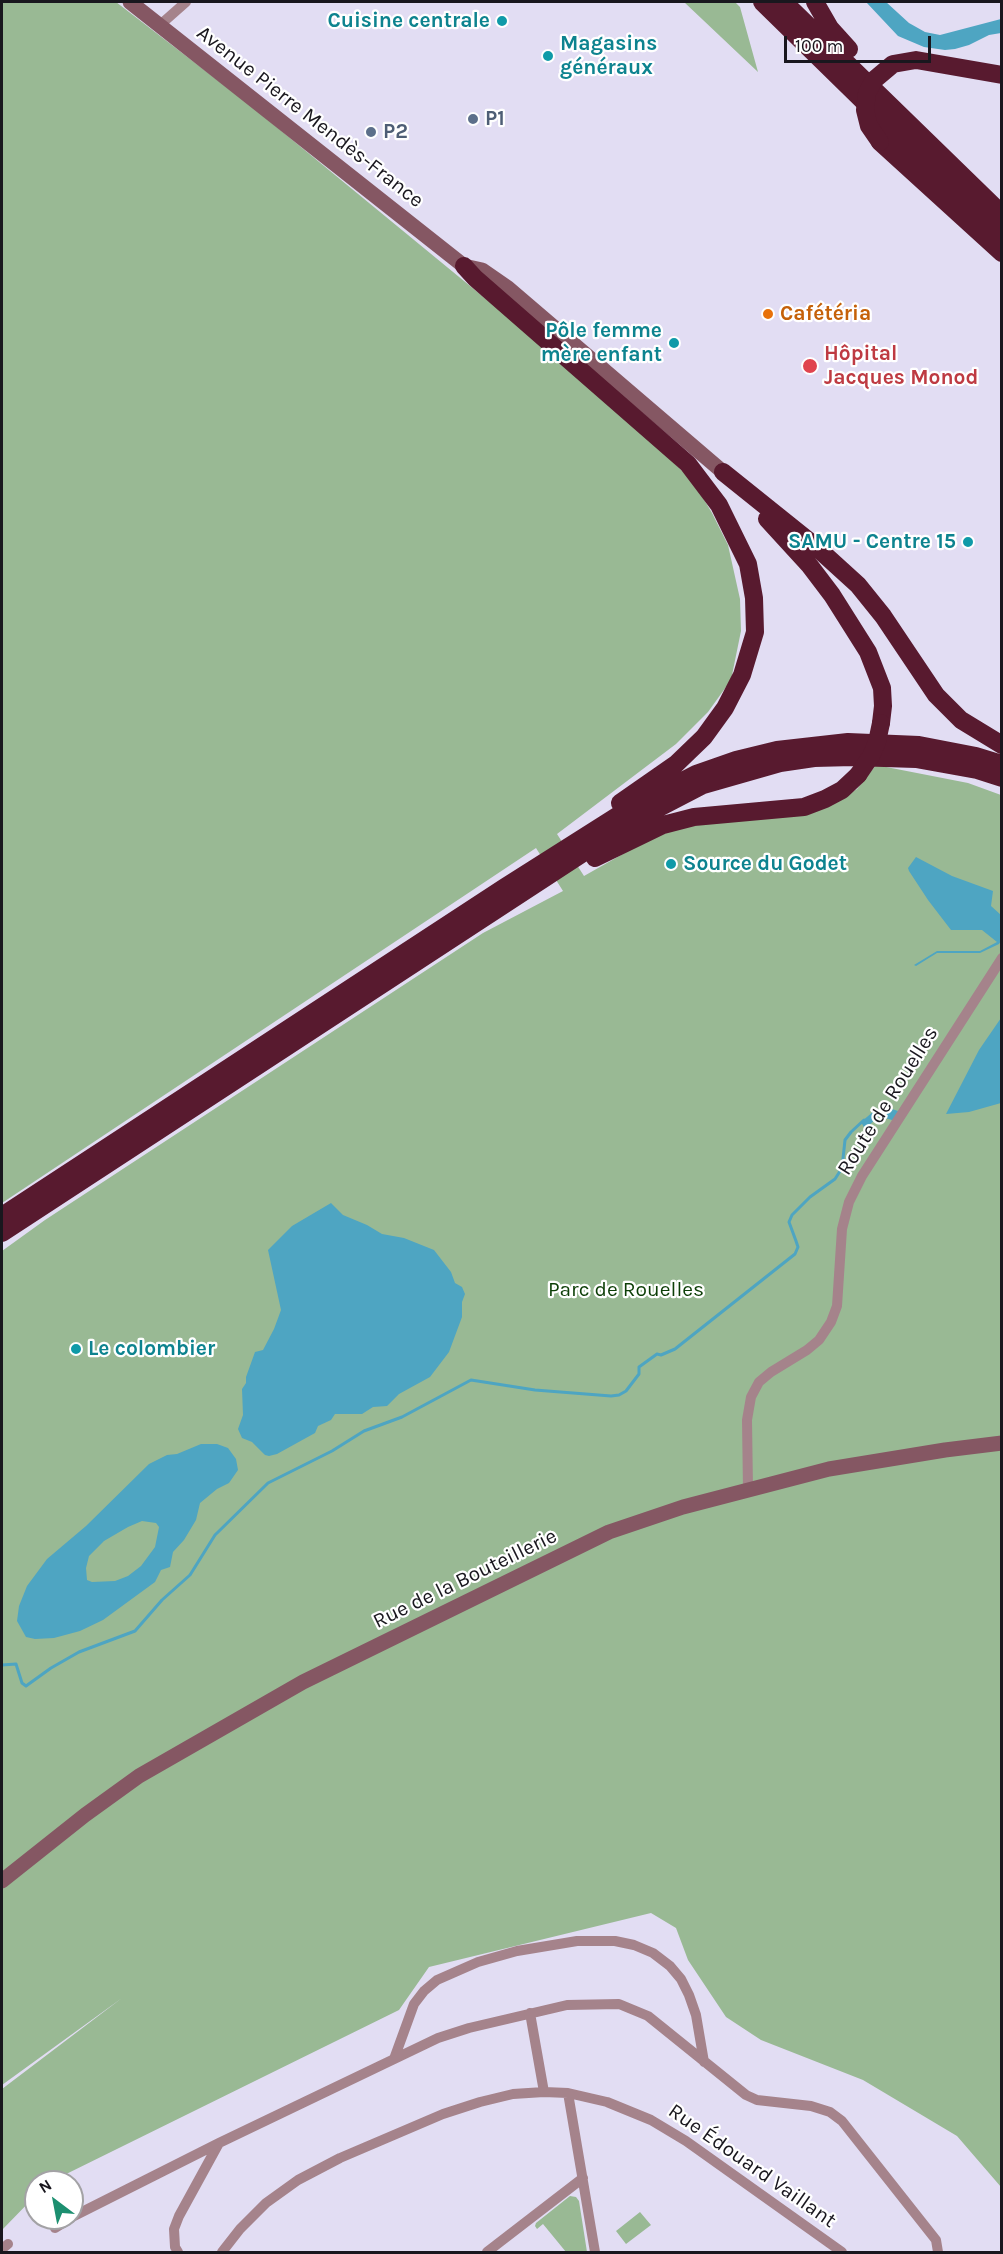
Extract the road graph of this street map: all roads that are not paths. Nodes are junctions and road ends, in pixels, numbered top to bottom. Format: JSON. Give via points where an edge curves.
{"nodes":[{"id":1,"x":130,"y":2,"type":"edge"},
{"id":2,"x":186,"y":2,"type":"edge"},
{"id":3,"x":762,"y":2,"type":"edge"},
{"id":4,"x":784,"y":2,"type":"edge"},
{"id":5,"x":815,"y":2,"type":"edge"},
{"id":6,"x":160,"y":25,"type":"junction"},
{"id":7,"x":1002,"y":75,"type":"edge"},
{"id":8,"x":1002,"y":213,"type":"edge"},
{"id":9,"x":1002,"y":237,"type":"edge"},
{"id":10,"x":1002,"y":253,"type":"edge"},
{"id":11,"x":465,"y":266,"type":"junction"},
{"id":12,"x":723,"y":472,"type":"junction"},
{"id":13,"x":1002,"y":745,"type":"edge"},
{"id":14,"x":1002,"y":764,"type":"edge"},
{"id":15,"x":1002,"y":778,"type":"edge"},
{"id":16,"x":506,"y":895,"type":"junction"},
{"id":17,"x":1002,"y":958,"type":"edge"},
{"id":18,"x":2,"y":1216,"type":"edge"},
{"id":19,"x":2,"y":1233,"type":"edge"},
{"id":20,"x":1002,"y":1443,"type":"edge"},
{"id":21,"x":748,"y":1489,"type":"junction"},
{"id":22,"x":2,"y":1881,"type":"edge"},
{"id":23,"x":530,"y":2013,"type":"junction"},
{"id":24,"x":394,"y":2058,"type":"junction"},
{"id":25,"x":704,"y":2062,"type":"junction"},
{"id":26,"x":544,"y":2092,"type":"junction"},
{"id":27,"x":568,"y":2093,"type":"junction"},
{"id":28,"x":219,"y":2144,"type":"junction"},
{"id":29,"x":583,"y":2178,"type":"junction"},
{"id":30,"x":84,"y":2212,"type":"edge"},
{"id":31,"x":178,"y":2253,"type":"edge"},
{"id":32,"x":222,"y":2253,"type":"edge"},
{"id":33,"x":487,"y":2253,"type":"edge"},
{"id":34,"x":595,"y":2253,"type":"edge"},
{"id":35,"x":842,"y":2253,"type":"edge"},
{"id":36,"x":938,"y":2253,"type":"edge"}],
"edges":[{"from":1,"to":6,"type":"street","name":"Avenue Pierre Mendès-France"},
{"from":2,"to":6,"type":"street"},
{"from":3,"to":9,"type":"highway"},
{"from":4,"to":8,"type":"highway"},
{"from":5,"to":8,"type":"highway","via":[[830,28]]},
{"from":6,"to":11,"type":"street","name":"Avenue Pierre Mendès-France"},
{"from":7,"to":10,"type":"highway","bridge":true,"via":[[916,60],[893,64],[874,80],[865,110],[869,126],[880,142]]},
{"from":11,"to":12,"type":"street","name":"Avenue Pierre Mendès-France","via":[[482,270],[536,309]]},
{"from":11,"to":16,"type":"highway","via":[[688,464],[719,505],[737,538],[748,564],[754,598],[755,632],[742,675],[704,737],[676,764]]},
{"from":12,"to":13,"type":"highway","via":[[858,585],[936,695],[961,720]]},
{"from":12,"to":16,"type":"highway","bridge":true,"via":[[810,566],[868,652],[882,688],[883,706],[871,756],[842,790],[804,807],[694,817],[663,825]]},
{"from":14,"to":16,"type":"highway","via":[[919,745],[883,742],[777,750],[736,760],[696,774],[628,809]]},
{"from":15,"to":16,"type":"highway","via":[[916,759],[884,757],[814,758],[741,772],[703,785],[626,825]]},
{"from":16,"to":18,"type":"highway"},
{"from":16,"to":19,"type":"highway"},
{"from":17,"to":21,"type":"street","name":"Route de Rouelles","via":[[853,1193],[842,1229],[837,1306],[831,1322],[807,1350],[759,1382],[751,1397],[747,1420]]},
{"from":20,"to":21,"type":"street","name":"Rue de la Bouteillerie","via":[[860,1462]]},
{"from":21,"to":22,"type":"street","name":"Rue de la Bouteillerie","via":[[609,1532],[303,1682],[139,1776]]},
{"from":23,"to":24,"type":"street","via":[[448,2035]]},
{"from":23,"to":25,"type":"street","via":[[567,2005],[619,2004],[648,2016]]},
{"from":23,"to":26,"type":"street"},
{"from":24,"to":25,"type":"street","via":[[414,2004],[437,1980],[517,1951],[576,1941],[615,1941],[653,1953],[681,1979],[696,2015]]},
{"from":24,"to":28,"type":"street"},
{"from":25,"to":36,"type":"street","via":[[757,2100],[816,2107],[836,2117],[936,2240]]},
{"from":26,"to":27,"type":"street","name":"Rue Édouard Vaillant"},
{"from":26,"to":32,"type":"street","name":"Rue Édouard Vaillant","via":[[480,2102],[396,2132],[340,2158],[298,2180],[266,2203]]},
{"from":27,"to":29,"type":"street"},
{"from":27,"to":35,"type":"street","name":"Rue Édouard Vaillant","via":[[607,2102],[686,2140]]},
{"from":28,"to":30,"type":"street"},
{"from":28,"to":31,"type":"street","via":[[174,2229]]},
{"from":29,"to":33,"type":"street"},
{"from":29,"to":34,"type":"street"}]}
